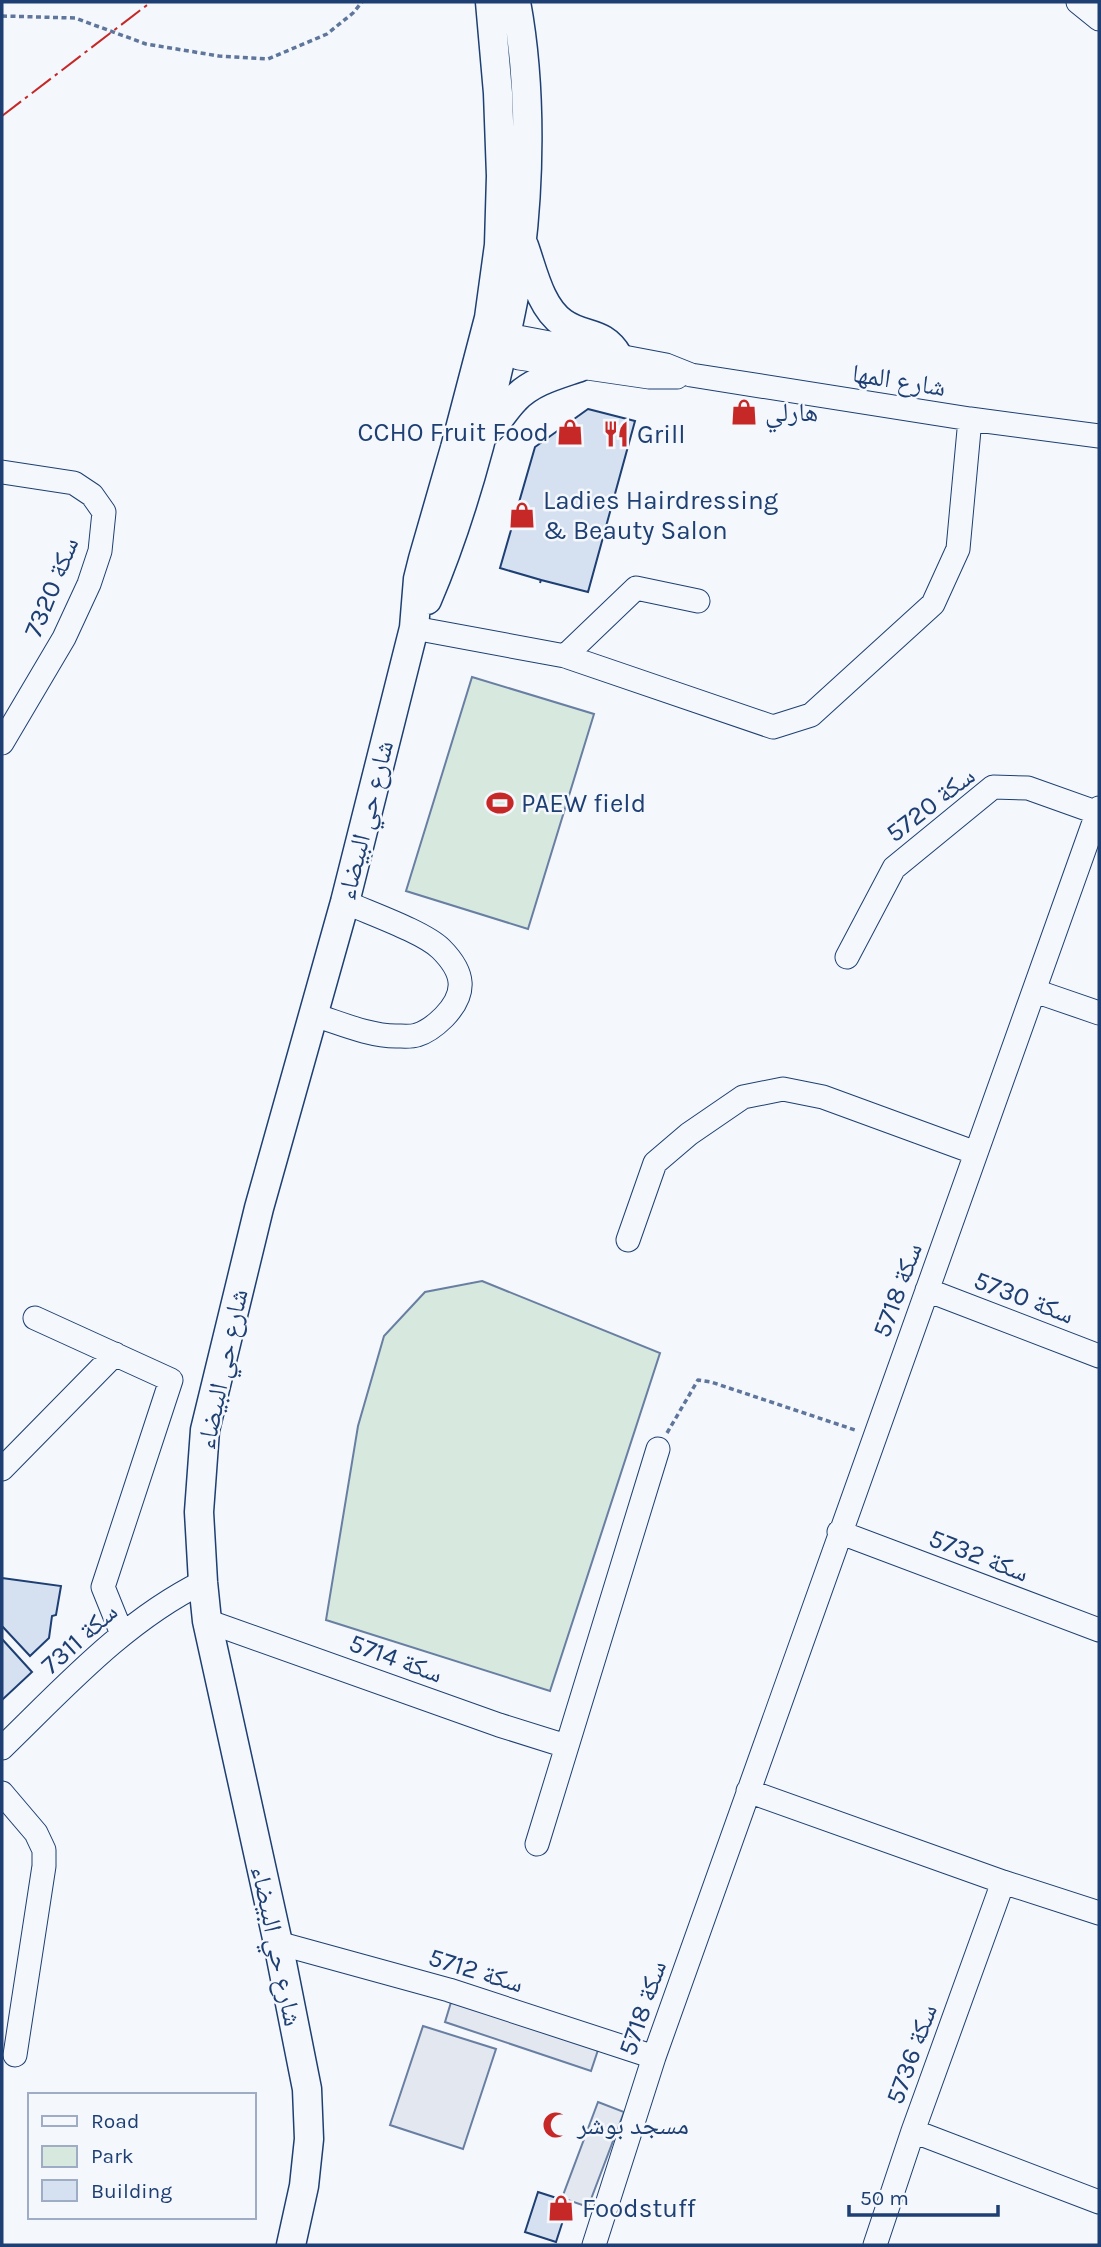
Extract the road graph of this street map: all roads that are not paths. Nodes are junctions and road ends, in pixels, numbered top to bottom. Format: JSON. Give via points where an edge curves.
{"nodes":[{"id":1,"x":489,"y":2,"type":"edge"},
{"id":2,"x":516,"y":2,"type":"edge"},
{"id":3,"x":1078,"y":2,"type":"edge"},
{"id":4,"x":1099,"y":19,"type":"edge"},
{"id":5,"x":521,"y":239,"type":"junction"},
{"id":6,"x":494,"y":340,"type":"junction"},
{"id":7,"x":618,"y":356,"type":"junction"},
{"id":8,"x":580,"y":368,"type":"junction"},
{"id":9,"x":691,"y":375,"type":"junction"},
{"id":10,"x":970,"y":419,"type":"junction"},
{"id":11,"x":483,"y":434,"type":"junction"},
{"id":12,"x":1099,"y":436,"type":"edge"},
{"id":13,"x":2,"y":472,"type":"edge"},
{"id":14,"x":698,"y":601,"type":"dead end"},
{"id":15,"x":414,"y":628,"type":"junction"},
{"id":16,"x":565,"y":656,"type":"junction"},
{"id":17,"x":2,"y":743,"type":"edge"},
{"id":18,"x":1098,"y":810,"type":"edge"},
{"id":19,"x":345,"y":902,"type":"junction"},
{"id":20,"x":847,"y":957,"type":"dead end"},
{"id":21,"x":1035,"y":990,"type":"junction"},
{"id":22,"x":1099,"y":1013,"type":"edge"},
{"id":23,"x":313,"y":1015,"type":"junction"},
{"id":24,"x":976,"y":1153,"type":"junction"},
{"id":25,"x":628,"y":1240,"type":"dead end"},
{"id":26,"x":928,"y":1290,"type":"junction"},
{"id":27,"x":35,"y":1318,"type":"dead end"},
{"id":28,"x":116,"y":1354,"type":"junction"},
{"id":29,"x":1099,"y":1356,"type":"edge"},
{"id":30,"x":658,"y":1449,"type":"road end"},
{"id":31,"x":2,"y":1469,"type":"edge"},
{"id":32,"x":839,"y":1532,"type":"junction"},
{"id":33,"x":203,"y":1582,"type":"junction"},
{"id":34,"x":207,"y":1621,"type":"junction"},
{"id":35,"x":1099,"y":1630,"type":"edge"},
{"id":36,"x":122,"y":1633,"type":"junction"},
{"id":37,"x":566,"y":1746,"type":"junction"},
{"id":38,"x":2,"y":1748,"type":"edge"},
{"id":39,"x":748,"y":1791,"type":"junction"},
{"id":40,"x":2,"y":1793,"type":"edge"},
{"id":41,"x":537,"y":1844,"type":"dead end"},
{"id":42,"x":1003,"y":1882,"type":"junction"},
{"id":43,"x":1099,"y":1913,"type":"edge"},
{"id":44,"x":278,"y":1943,"type":"junction"},
{"id":45,"x":15,"y":2055,"type":"dead end"},
{"id":46,"x":654,"y":2057,"type":"junction"},
{"id":47,"x":913,"y":2131,"type":"junction"},
{"id":48,"x":1099,"y":2202,"type":"edge"},
{"id":49,"x":291,"y":2245,"type":"edge"},
{"id":50,"x":594,"y":2245,"type":"edge"},
{"id":51,"x":875,"y":2245,"type":"edge"}],
"edges":[{"from":1,"to":6,"type":"main road","via":[[498,93],[501,203]]},
{"from":2,"to":5,"type":"main road","via":[[525,94]]},
{"from":3,"to":4,"type":"street"},
{"from":5,"to":6,"type":"main road","via":[[517,279]]},
{"from":5,"to":7,"type":"main road","via":[[553,314],[572,328],[605,340]]},
{"from":6,"to":7,"type":"street","name":"شارع المها","via":[[518,337]]},
{"from":6,"to":8,"type":"street","name":"شارع المها","via":[[519,358]]},
{"from":6,"to":11,"type":"main road"},
{"from":6,"to":15,"type":"main road","via":[[423,559]]},
{"from":7,"to":9,"type":"street","name":"شارع المها"},
{"from":8,"to":9,"type":"street","name":"شارع المها","via":[[649,377]]},
{"from":8,"to":11,"type":"main road","via":[[525,390]]},
{"from":9,"to":10,"type":"street","name":"شارع المها"},
{"from":10,"to":12,"type":"street","name":"شارع المها"},
{"from":10,"to":16,"type":"street","via":[[958,549],[933,604],[811,715],[773,727]]},
{"from":11,"to":15,"type":"main road","via":[[441,568]]},
{"from":13,"to":17,"type":"street","name":"سكة 7320","via":[[74,483],[92,495],[104,512],[100,551],[84,595]]},
{"from":14,"to":16,"type":"street","via":[[636,588]]},
{"from":15,"to":16,"type":"street"},
{"from":15,"to":19,"type":"main road","name":"شارع حي البيضاء"},
{"from":18,"to":20,"type":"street","name":"سكة 5720","via":[[1028,788],[993,787],[894,868]]},
{"from":18,"to":21,"type":"street","name":"سكة 5718"},
{"from":19,"to":23,"type":"main road","name":"شارع حي البيضاء"},
{"from":19,"to":23,"type":"street","via":[[440,948],[458,971],[460,992],[438,1023],[417,1035],[381,1034]]},
{"from":21,"to":22,"type":"street"},
{"from":21,"to":24,"type":"street","name":"سكة 5718"},
{"from":23,"to":33,"type":"main road","name":"شارع حي البيضاء","via":[[259,1208],[205,1430],[199,1512]]},
{"from":24,"to":25,"type":"street","via":[[823,1097],[783,1089],[743,1097],[655,1163]]},
{"from":24,"to":26,"type":"street","name":"سكة 5718"},
{"from":26,"to":29,"type":"street","name":"سكة 5730"},
{"from":26,"to":32,"type":"street","name":"سكة 5718"},
{"from":27,"to":28,"type":"street"},
{"from":28,"to":31,"type":"street"},
{"from":28,"to":36,"type":"street","via":[[171,1380],[103,1587]]},
{"from":30,"to":37,"type":"street"},
{"from":32,"to":35,"type":"street","name":"سكة 5732"},
{"from":32,"to":39,"type":"street","name":"سكة 5718"},
{"from":33,"to":34,"type":"main road","name":"شارع حي البيضاء"},
{"from":33,"to":36,"type":"street","name":"سكة 7311"},
{"from":34,"to":37,"type":"street","name":"سكة 5714"},
{"from":34,"to":44,"type":"main road","name":"شارع حي البيضاء"},
{"from":36,"to":38,"type":"street","name":"سكة 7311"},
{"from":37,"to":41,"type":"street"},
{"from":39,"to":42,"type":"street"},
{"from":39,"to":46,"type":"street","name":"سكة 5718"},
{"from":40,"to":45,"type":"street","via":[[36,1833],[44,1850]]},
{"from":42,"to":43,"type":"street"},
{"from":42,"to":47,"type":"street","name":"سكة 5736"},
{"from":44,"to":46,"type":"street","name":"سكة 5712","via":[[449,1990]]},
{"from":44,"to":49,"type":"main road","name":"شارع حي البيضاء","via":[[307,2089],[309,2139]]},
{"from":46,"to":50,"type":"street","name":"سكة 5718"},
{"from":47,"to":48,"type":"street"},
{"from":47,"to":51,"type":"street","name":"سكة 5736"}]}
